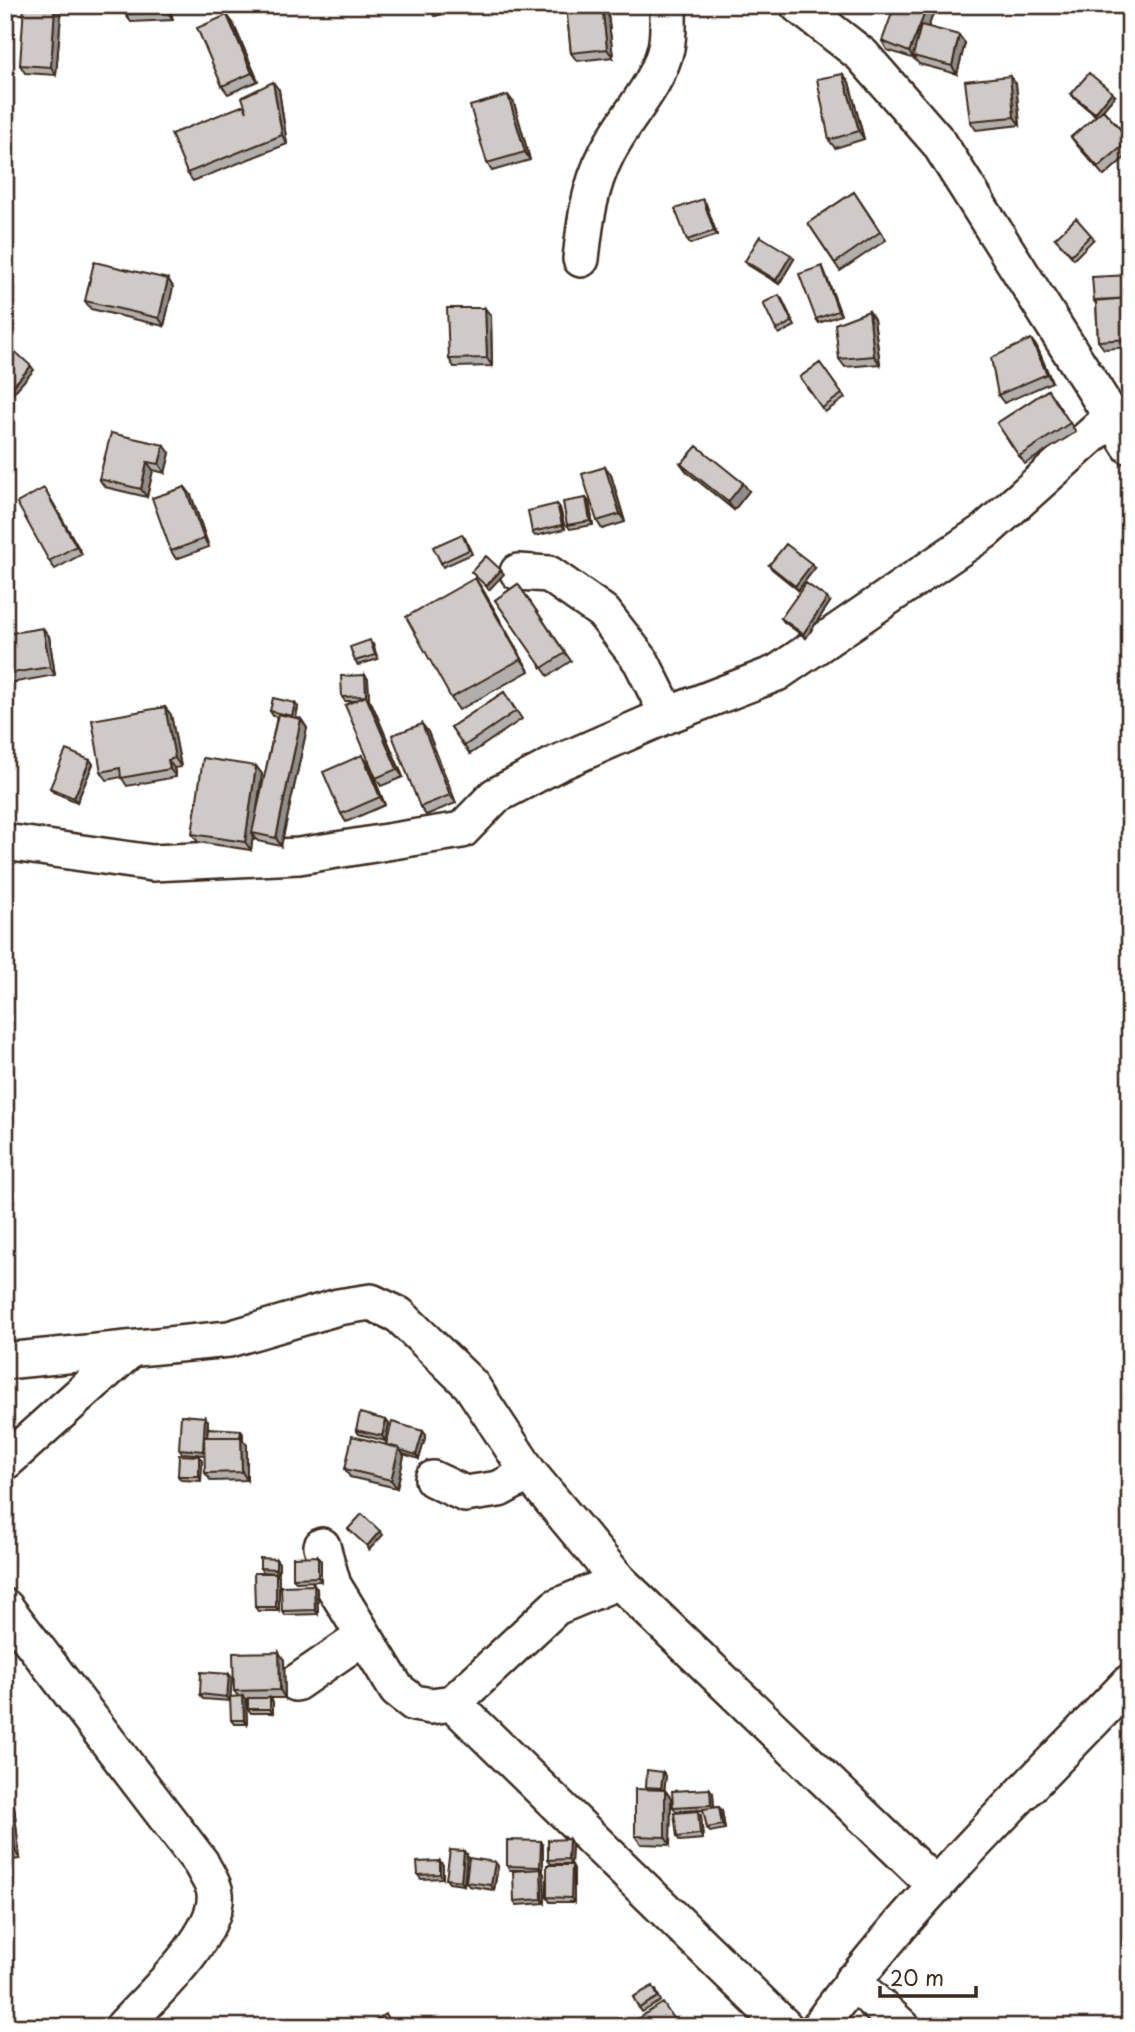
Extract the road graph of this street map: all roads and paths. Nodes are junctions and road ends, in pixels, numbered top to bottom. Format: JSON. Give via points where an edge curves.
{"nodes":[{"id":1,"x":668,"y":5,"type":"edge"},
{"id":2,"x":799,"y":5,"type":"edge"},
{"id":3,"x":581,"y":259,"type":"dead end"},
{"id":4,"x":1121,"y":432,"type":"edge"},
{"id":5,"x":518,"y":572,"type":"dead end"},
{"id":6,"x":668,"y":715,"type":"junction"},
{"id":7,"x":5,"y":842,"type":"edge"},
{"id":8,"x":131,"y":1349,"type":"junction"},
{"id":9,"x":5,"y":1361,"type":"edge"},
{"id":10,"x":5,"y":1462,"type":"edge"},
{"id":11,"x":529,"y":1473,"type":"junction"},
{"id":12,"x":433,"y":1479,"type":"dead end"},
{"id":13,"x":323,"y":1546,"type":"dead end"},
{"id":14,"x":619,"y":1581,"type":"junction"},
{"id":15,"x":5,"y":1607,"type":"edge"},
{"id":16,"x":363,"y":1637,"type":"junction"},
{"id":17,"x":1130,"y":1682,"type":"edge"},
{"id":18,"x":296,"y":1683,"type":"dead end"},
{"id":19,"x":453,"y":1703,"type":"junction"},
{"id":20,"x":936,"y":1886,"type":"junction"},
{"id":21,"x":852,"y":1981,"type":"junction"},
{"id":22,"x":122,"y":2027,"type":"edge"},
{"id":23,"x":785,"y":2027,"type":"edge"},
{"id":24,"x":819,"y":2027,"type":"edge"},
{"id":25,"x":902,"y":2027,"type":"edge"}],
"edges":[{"from":1,"to":3,"type":"street","via":[[665,50],[658,69],[594,182]]},
{"from":2,"to":4,"type":"street","via":[[862,55],[939,143]]},
{"from":4,"to":6,"type":"street","via":[[777,673]]},
{"from":5,"to":6,"type":"street","via":[[549,574],[603,612],[641,661]]},
{"from":6,"to":7,"type":"street","via":[[495,796],[462,830],[299,856],[152,863]]},
{"from":8,"to":9,"type":"street"},
{"from":8,"to":10,"type":"street"},
{"from":8,"to":11,"type":"street","via":[[229,1339],[370,1302],[399,1315],[471,1385]]},
{"from":11,"to":12,"type":"street","via":[[499,1489],[465,1494]]},
{"from":11,"to":14,"type":"street"},
{"from":13,"to":16,"type":"street","via":[[332,1584]]},
{"from":14,"to":19,"type":"street","via":[[556,1606]]},
{"from":14,"to":20,"type":"street"},
{"from":15,"to":22,"type":"street","via":[[201,1863],[215,1893],[211,1919],[196,1947]]},
{"from":16,"to":18,"type":"street"},
{"from":16,"to":19,"type":"street","via":[[397,1690],[414,1703]]},
{"from":17,"to":20,"type":"street"},
{"from":19,"to":23,"type":"street"},
{"from":20,"to":21,"type":"street"},
{"from":21,"to":24,"type":"street"},
{"from":21,"to":25,"type":"street"}]}
